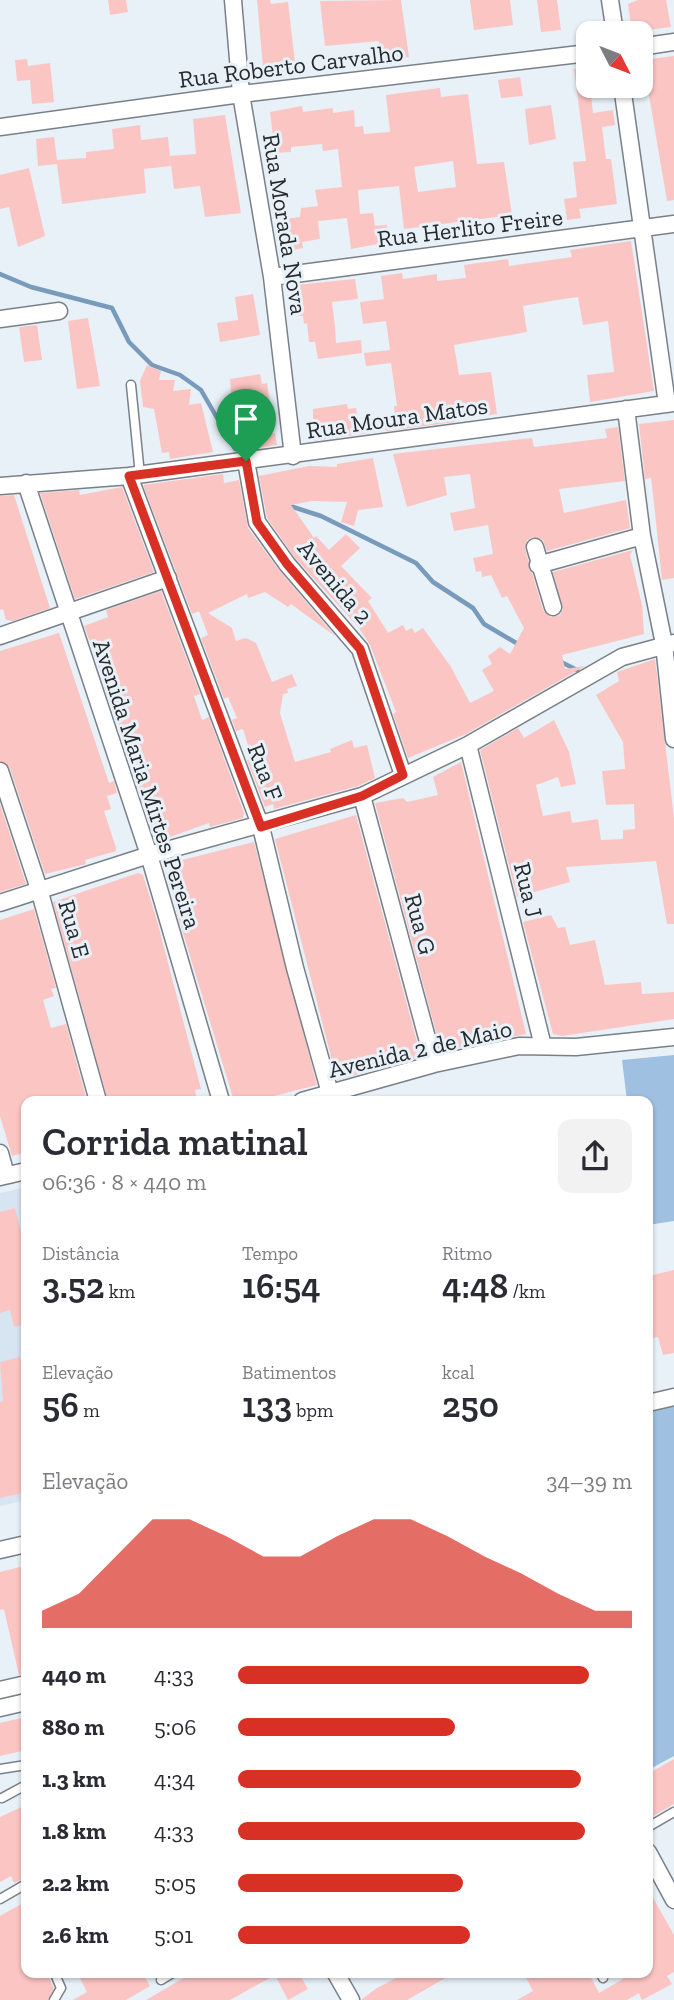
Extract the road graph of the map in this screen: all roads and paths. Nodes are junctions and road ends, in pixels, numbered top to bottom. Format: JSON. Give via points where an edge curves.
{"nodes":[{"id":1,"x":233,"y":0,"type":"edge"},
{"id":2,"x":610,"y":0,"type":"edge"},
{"id":3,"x":613,"y":21,"type":"edge"},
{"id":4,"x":674,"y":42,"type":"edge"},
{"id":5,"x":653,"y":45,"type":"edge"},
{"id":6,"x":576,"y":54,"type":"edge"},
{"id":7,"x":241,"y":94,"type":"junction"},
{"id":8,"x":624,"y":98,"type":"edge"},
{"id":9,"x":0,"y":127,"type":"edge"},
{"id":10,"x":674,"y":223,"type":"edge"},
{"id":11,"x":642,"y":228,"type":"junction"},
{"id":12,"x":272,"y":277,"type":"junction"},
{"id":13,"x":59,"y":312,"type":"dead end"},
{"id":14,"x":0,"y":319,"type":"edge"},
{"id":15,"x":131,"y":385,"type":"dead end"},
{"id":16,"x":670,"y":404,"type":"edge"},
{"id":17,"x":626,"y":409,"type":"junction"},
{"id":18,"x":293,"y":456,"type":"junction"},
{"id":19,"x":246,"y":461,"type":"junction"},
{"id":20,"x":134,"y":475,"type":"junction"},
{"id":21,"x":26,"y":483,"type":"junction"},
{"id":22,"x":0,"y":486,"type":"edge"},
{"id":23,"x":642,"y":536,"type":"junction"},
{"id":24,"x":535,"y":547,"type":"dead end"},
{"id":25,"x":538,"y":565,"type":"junction"},
{"id":26,"x":168,"y":578,"type":"junction"},
{"id":27,"x":553,"y":607,"type":"dead end"},
{"id":28,"x":68,"y":614,"type":"junction"},
{"id":29,"x":0,"y":636,"type":"edge"},
{"id":30,"x":669,"y":643,"type":"edge"},
{"id":31,"x":674,"y":739,"type":"edge"},
{"id":32,"x":468,"y":745,"type":"junction"},
{"id":33,"x":0,"y":771,"type":"edge"},
{"id":34,"x":403,"y":775,"type":"junction"},
{"id":35,"x":362,"y":796,"type":"junction"},
{"id":36,"x":261,"y":827,"type":"junction"},
{"id":37,"x":149,"y":855,"type":"junction"},
{"id":38,"x":39,"y":889,"type":"junction"},
{"id":39,"x":0,"y":903,"type":"edge"},
{"id":40,"x":674,"y":1037,"type":"edge"},
{"id":41,"x":543,"y":1046,"type":"junction"},
{"id":42,"x":435,"y":1064,"type":"junction"},
{"id":43,"x":330,"y":1093,"type":"junction"},
{"id":44,"x":97,"y":1096,"type":"edge"},
{"id":45,"x":220,"y":1096,"type":"edge"},
{"id":46,"x":320,"y":1096,"type":"edge"},
{"id":47,"x":0,"y":1153,"type":"edge"},
{"id":48,"x":21,"y":1172,"type":"edge"},
{"id":49,"x":3,"y":1176,"type":"edge"},
{"id":50,"x":674,"y":1397,"type":"edge"},
{"id":51,"x":653,"y":1402,"type":"edge"},
{"id":52,"x":21,"y":1545,"type":"edge"},
{"id":53,"x":0,"y":1550,"type":"edge"},
{"id":54,"x":21,"y":1685,"type":"edge"},
{"id":55,"x":0,"y":1690,"type":"edge"},
{"id":56,"x":21,"y":1703,"type":"edge"},
{"id":57,"x":0,"y":1708,"type":"edge"},
{"id":58,"x":21,"y":1766,"type":"edge"},
{"id":59,"x":0,"y":1769,"type":"edge"},
{"id":60,"x":21,"y":1788,"type":"edge"},
{"id":61,"x":2,"y":1798,"type":"edge"},
{"id":62,"x":674,"y":1812,"type":"edge"},
{"id":63,"x":653,"y":1824,"type":"edge"},
{"id":64,"x":653,"y":1864,"type":"edge"},
{"id":65,"x":21,"y":1887,"type":"edge"},
{"id":66,"x":0,"y":1899,"type":"edge"},
{"id":67,"x":674,"y":1899,"type":"edge"},
{"id":68,"x":57,"y":1978,"type":"edge"},
{"id":69,"x":164,"y":1978,"type":"edge"},
{"id":70,"x":338,"y":1978,"type":"edge"},
{"id":71,"x":161,"y":1980,"type":"dead end"},
{"id":72,"x":54,"y":2000,"type":"edge"},
{"id":73,"x":351,"y":2000,"type":"edge"}],
"edges":[{"from":1,"to":7,"type":"street","name":"Rua Morada Nova"},
{"from":2,"to":3,"type":"street"},
{"from":4,"to":5,"type":"street"},
{"from":6,"to":7,"type":"street","name":"Rua Roberto Carvalho"},
{"from":7,"to":9,"type":"street","name":"Rua Roberto Carvalho"},
{"from":7,"to":12,"type":"street","name":"Rua Morada Nova"},
{"from":8,"to":11,"type":"street"},
{"from":10,"to":11,"type":"street","name":"Rua Herlito Freire"},
{"from":11,"to":12,"type":"street","name":"Rua Herlito Freire"},
{"from":11,"to":16,"type":"street"},
{"from":12,"to":18,"type":"street","name":"Rua Morada Nova"},
{"from":13,"to":14,"type":"street"},
{"from":15,"to":20,"type":"lane"},
{"from":16,"to":17,"type":"street","name":"Rua Moura Matos"},
{"from":17,"to":18,"type":"street","name":"Rua Moura Matos"},
{"from":17,"to":23,"type":"street"},
{"from":18,"to":19,"type":"street","name":"Rua Moura Matos"},
{"from":19,"to":20,"type":"street","name":"Rua Moura Matos"},
{"from":19,"to":34,"type":"street","name":"Avenida 2","via":[[257,522],[360,649]]},
{"from":20,"to":21,"type":"street","name":"Rua Moura Matos"},
{"from":20,"to":26,"type":"street","name":"Rua F"},
{"from":21,"to":22,"type":"street","name":"Rua Moura Matos"},
{"from":21,"to":28,"type":"street","name":"Avenida Maria Mirtes Pereira"},
{"from":23,"to":25,"type":"street"},
{"from":23,"to":30,"type":"street"},
{"from":24,"to":25,"type":"street"},
{"from":25,"to":27,"type":"street"},
{"from":26,"to":28,"type":"street"},
{"from":26,"to":36,"type":"street","name":"Rua F"},
{"from":28,"to":29,"type":"street"},
{"from":28,"to":37,"type":"street","name":"Avenida Maria Mirtes Pereira"},
{"from":30,"to":31,"type":"street"},
{"from":30,"to":32,"type":"street","via":[[622,657]]},
{"from":32,"to":34,"type":"street"},
{"from":32,"to":41,"type":"street","name":"Rua J"},
{"from":33,"to":38,"type":"street","name":"Rua E"},
{"from":34,"to":35,"type":"street"},
{"from":35,"to":36,"type":"street"},
{"from":35,"to":42,"type":"street","name":"Rua G"},
{"from":36,"to":37,"type":"street"},
{"from":36,"to":43,"type":"street","name":"Rua F"},
{"from":37,"to":38,"type":"street"},
{"from":37,"to":45,"type":"street","name":"Avenida Maria Mirtes Pereira"},
{"from":38,"to":39,"type":"street"},
{"from":38,"to":44,"type":"street","name":"Rua E"},
{"from":40,"to":41,"type":"street","name":"Avenida 2 de Maio"},
{"from":41,"to":42,"type":"street","name":"Avenida 2 de Maio","via":[[519,1046]]},
{"from":42,"to":43,"type":"street","name":"Avenida 2 de Maio"},
{"from":43,"to":46,"type":"street","name":"Avenida 2 de Maio"},
{"from":47,"to":49,"type":"street"},
{"from":48,"to":49,"type":"street"},
{"from":50,"to":51,"type":"street"},
{"from":52,"to":53,"type":"street"},
{"from":54,"to":55,"type":"street"},
{"from":56,"to":57,"type":"street"},
{"from":58,"to":59,"type":"lane"},
{"from":60,"to":61,"type":"lane"},
{"from":62,"to":63,"type":"lane"},
{"from":64,"to":67,"type":"street"},
{"from":65,"to":66,"type":"lane"},
{"from":68,"to":72,"type":"lane","via":[[61,1988]]},
{"from":69,"to":71,"type":"lane"},
{"from":70,"to":73,"type":"street"}]}
